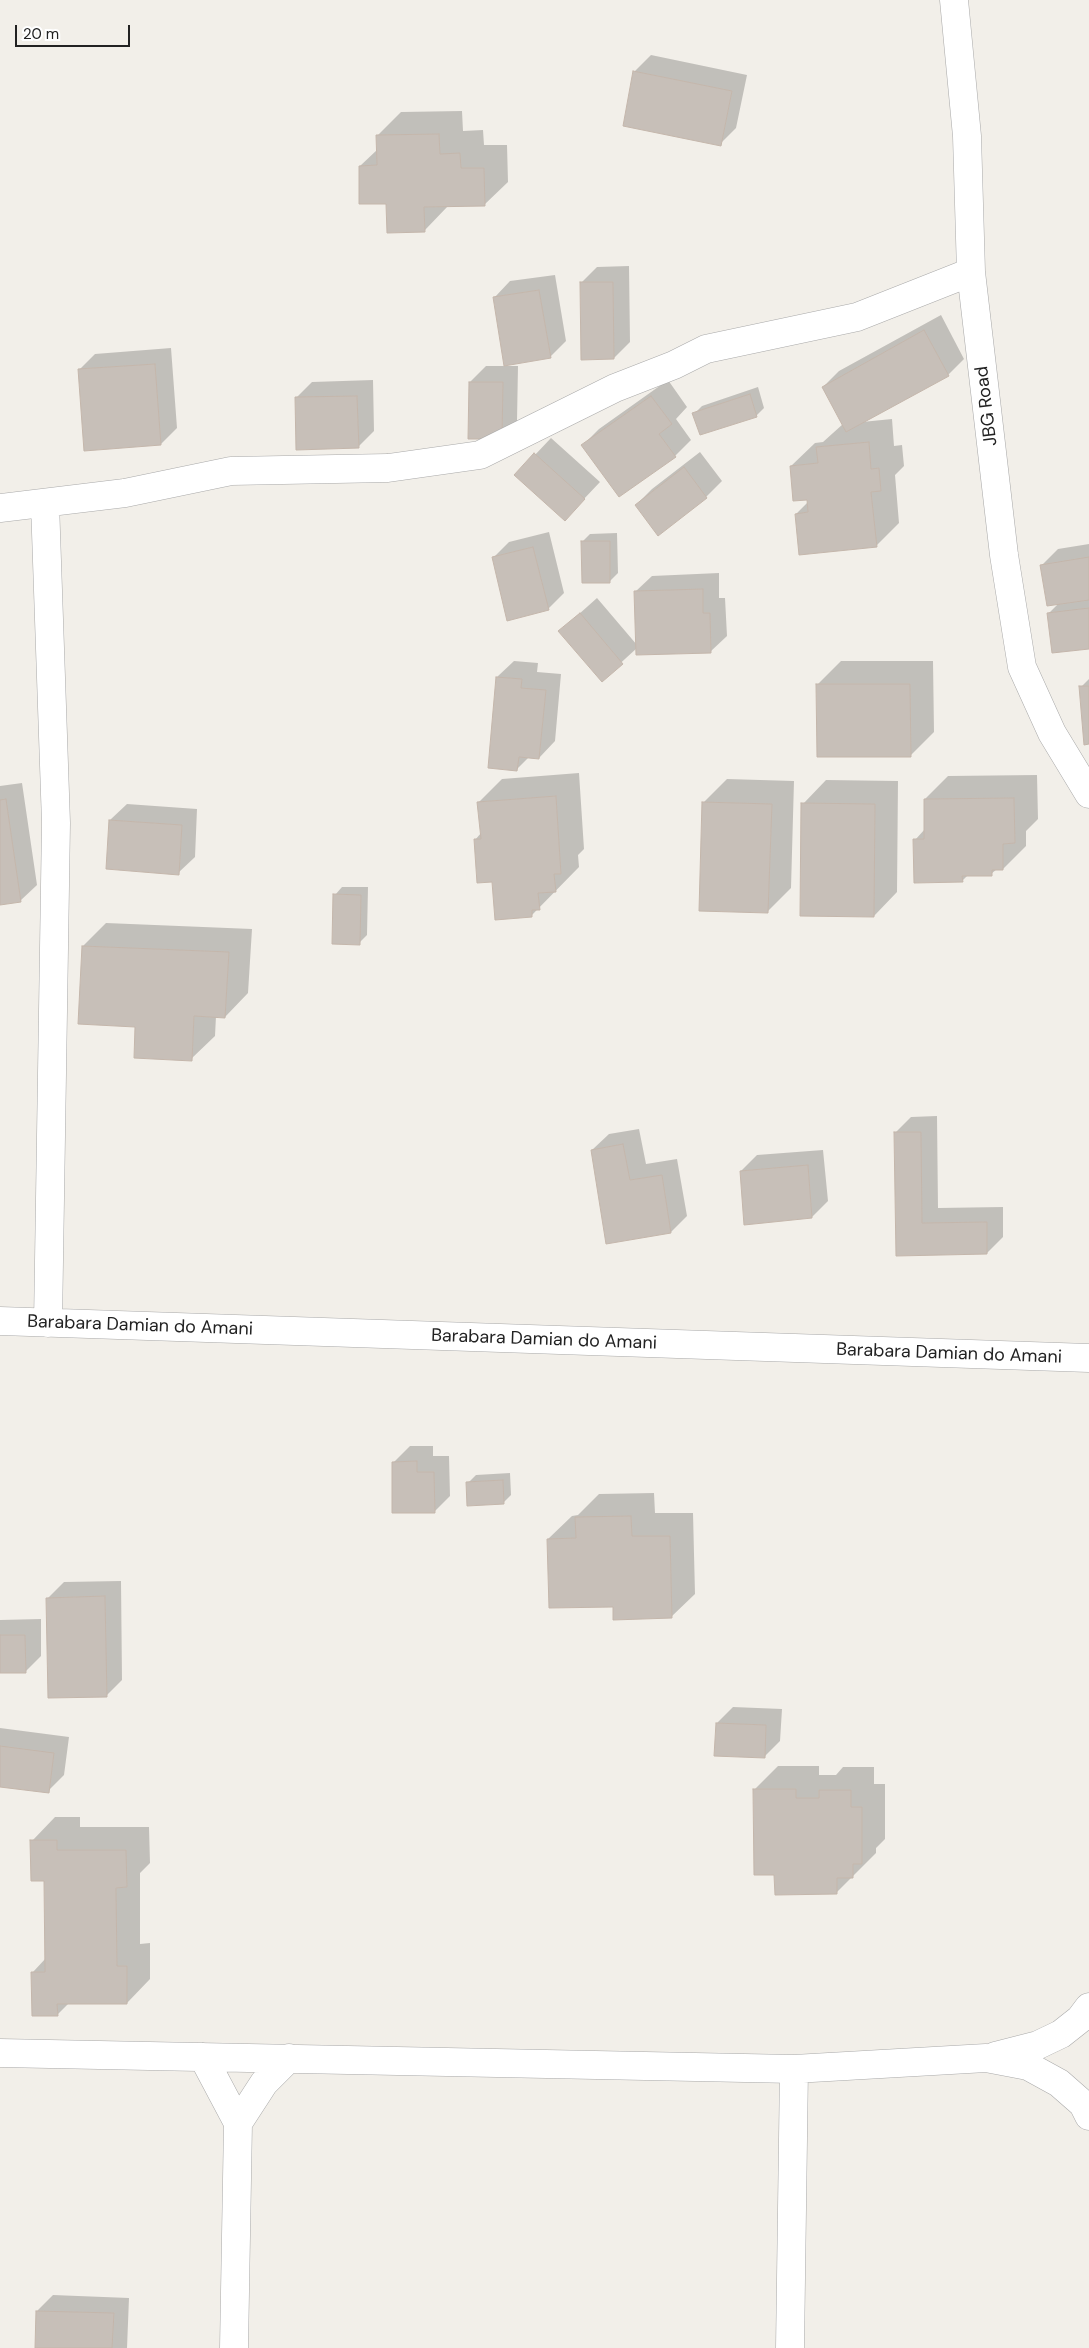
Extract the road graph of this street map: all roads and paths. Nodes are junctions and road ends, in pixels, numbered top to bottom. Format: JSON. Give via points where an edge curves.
{"nodes":[{"id":1,"x":954,"y":0,"type":"edge"},
{"id":2,"x":971,"y":272,"type":"junction"},
{"id":3,"x":45,"y":503,"type":"junction"},
{"id":4,"x":0,"y":508,"type":"edge"},
{"id":5,"x":1089,"y":794,"type":"edge"},
{"id":6,"x":0,"y":1321,"type":"edge"},
{"id":7,"x":48,"y":1323,"type":"junction"},
{"id":8,"x":1089,"y":1358,"type":"edge"},
{"id":9,"x":1089,"y":2007,"type":"edge"},
{"id":10,"x":0,"y":2053,"type":"edge"},
{"id":11,"x":203,"y":2056,"type":"junction"},
{"id":12,"x":289,"y":2058,"type":"junction"},
{"id":13,"x":986,"y":2058,"type":"junction"},
{"id":14,"x":794,"y":2069,"type":"junction"},
{"id":15,"x":1089,"y":2116,"type":"edge"},
{"id":16,"x":238,"y":2123,"type":"junction"},
{"id":17,"x":234,"y":2348,"type":"edge"},
{"id":18,"x":790,"y":2348,"type":"edge"}],
"edges":[{"from":1,"to":2,"type":"street","name":"JBG Road","via":[[967,136]]},
{"from":2,"to":3,"type":"street","via":[[857,317],[706,350],[615,388],[480,454],[388,468],[231,471],[125,493]]},
{"from":2,"to":5,"type":"street","name":"JBG Road","via":[[1004,555],[1022,667],[1052,733]]},
{"from":3,"to":4,"type":"street"},
{"from":3,"to":7,"type":"street","via":[[56,823]]},
{"from":6,"to":7,"type":"street","name":"Barabara Damian do Amani"},
{"from":7,"to":8,"type":"street","name":"Barabara Damian do Amani"},
{"from":9,"to":13,"type":"street","via":[[1061,2034],[1038,2044]]},
{"from":10,"to":11,"type":"street"},
{"from":11,"to":12,"type":"street"},
{"from":11,"to":16,"type":"street"},
{"from":12,"to":14,"type":"street"},
{"from":12,"to":16,"type":"street","via":[[264,2084]]},
{"from":13,"to":14,"type":"street"},
{"from":13,"to":15,"type":"street","via":[[1028,2066],[1052,2079],[1082,2104]]},
{"from":14,"to":18,"type":"street"},
{"from":16,"to":17,"type":"street"}]}
